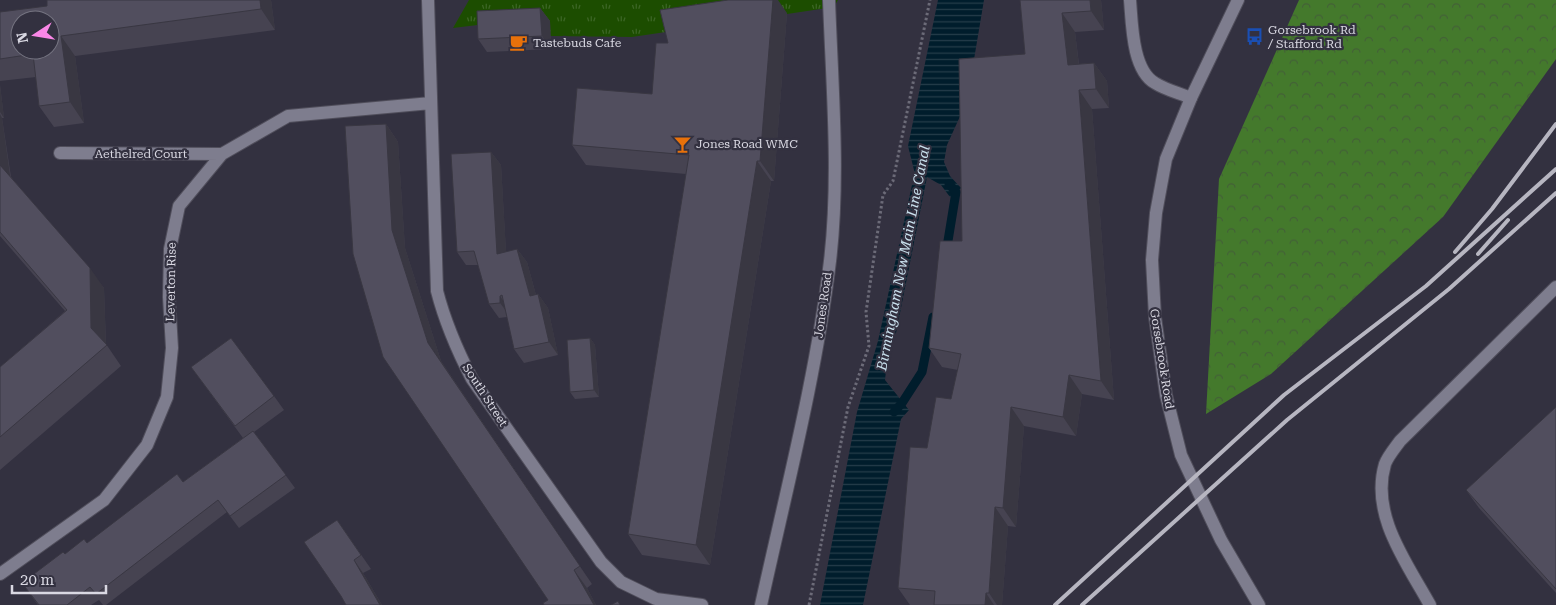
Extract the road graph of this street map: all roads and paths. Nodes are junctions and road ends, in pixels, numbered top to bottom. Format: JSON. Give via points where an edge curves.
{"nodes":[{"id":1,"x":428,"y":0,"type":"edge"},
{"id":2,"x":829,"y":0,"type":"edge"},
{"id":3,"x":930,"y":0,"type":"edge"},
{"id":4,"x":1130,"y":0,"type":"edge"},
{"id":5,"x":1238,"y":0,"type":"edge"},
{"id":6,"x":1191,"y":98,"type":"junction"},
{"id":7,"x":431,"y":103,"type":"junction"},
{"id":8,"x":60,"y":153,"type":"dead end"},
{"id":9,"x":222,"y":154,"type":"junction"},
{"id":10,"x":1556,"y":287,"type":"edge"},
{"id":11,"x":0,"y":574,"type":"edge"},
{"id":12,"x":702,"y":605,"type":"edge"},
{"id":13,"x":761,"y":605,"type":"edge"},
{"id":14,"x":809,"y":605,"type":"edge"},
{"id":15,"x":1259,"y":605,"type":"edge"},
{"id":16,"x":1430,"y":605,"type":"edge"}],
"edges":[{"from":1,"to":7,"type":"street","name":"South Street"},
{"from":2,"to":13,"type":"street","name":"Jones Road","via":[[835,173],[830,259],[817,348]]},
{"from":3,"to":14,"type":"path","via":[[893,181],[883,194],[866,312],[869,346],[848,406]]},
{"from":4,"to":6,"type":"street","via":[[1135,51],[1146,75],[1154,83]]},
{"from":5,"to":6,"type":"street","name":"Gorsebrook Road"},
{"from":6,"to":15,"type":"street","name":"Gorsebrook Road","via":[[1166,159],[1156,213],[1152,260],[1154,317],[1166,395],[1181,455],[1221,540]]},
{"from":7,"to":9,"type":"street","name":"Leverton Rise","via":[[288,116]]},
{"from":7,"to":12,"type":"street","name":"South Street","via":[[437,291],[457,350],[472,379],[601,562],[621,582],[656,600]]},
{"from":8,"to":9,"type":"street","name":"Aethelred Court"},
{"from":9,"to":11,"type":"street","name":"Leverton Rise","via":[[179,206],[170,249],[172,348],[167,397],[147,444],[104,500]]},
{"from":10,"to":16,"type":"street","via":[[1400,441],[1386,462],[1381,486],[1384,514]]}]}
